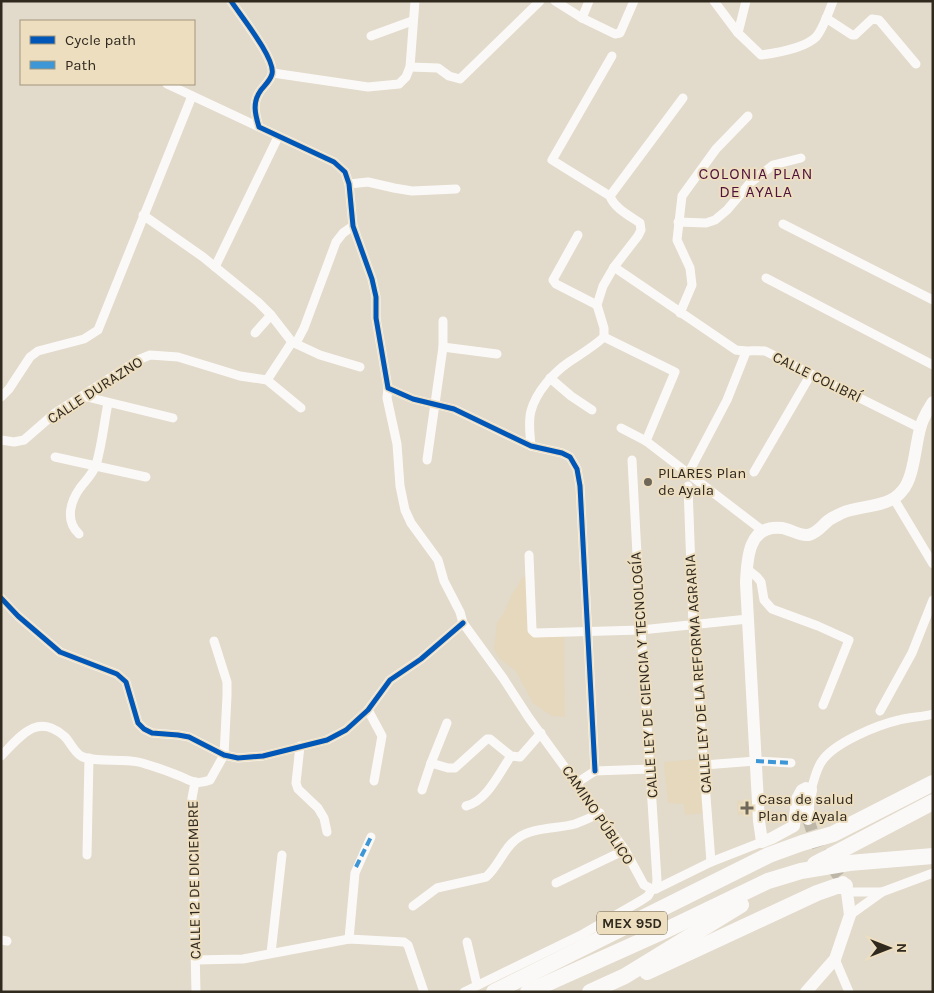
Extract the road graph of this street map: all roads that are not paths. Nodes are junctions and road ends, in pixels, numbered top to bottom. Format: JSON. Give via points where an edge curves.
{"nodes":[{"id":1,"x":230,"y":1,"type":"edge"},
{"id":2,"x":415,"y":1,"type":"edge"},
{"id":3,"x":540,"y":1,"type":"edge"},
{"id":4,"x":555,"y":1,"type":"edge"},
{"id":5,"x":589,"y":1,"type":"edge"},
{"id":6,"x":634,"y":1,"type":"edge"},
{"id":7,"x":714,"y":1,"type":"edge"},
{"id":8,"x":746,"y":1,"type":"edge"},
{"id":9,"x":833,"y":1,"type":"edge"},
{"id":10,"x":582,"y":18,"type":"junction"},
{"id":11,"x":826,"y":18,"type":"junction"},
{"id":12,"x":412,"y":22,"type":"junction"},
{"id":13,"x":738,"y":33,"type":"junction"},
{"id":14,"x":371,"y":36,"type":"dead end"},
{"id":15,"x":612,"y":56,"type":"dead end"},
{"id":16,"x":916,"y":64,"type":"dead end"},
{"id":17,"x":410,"y":67,"type":"junction"},
{"id":18,"x":273,"y":73,"type":"junction"},
{"id":19,"x":169,"y":85,"type":"edge"},
{"id":20,"x":192,"y":96,"type":"junction"},
{"id":21,"x":683,"y":98,"type":"dead end"},
{"id":22,"x":748,"y":116,"type":"dead end"},
{"id":23,"x":259,"y":127,"type":"junction"},
{"id":24,"x":278,"y":137,"type":"junction"},
{"id":25,"x":801,"y":158,"type":"dead end"},
{"id":26,"x":349,"y":184,"type":"junction"},
{"id":27,"x":456,"y":189,"type":"dead end"},
{"id":28,"x":610,"y":196,"type":"junction"},
{"id":29,"x":143,"y":215,"type":"junction"},
{"id":30,"x":678,"y":222,"type":"junction"},
{"id":31,"x":783,"y":224,"type":"dead end"},
{"id":32,"x":353,"y":226,"type":"junction"},
{"id":33,"x":578,"y":235,"type":"dead end"},
{"id":34,"x":215,"y":266,"type":"junction"},
{"id":35,"x":614,"y":267,"type":"junction"},
{"id":36,"x":766,"y":278,"type":"dead end"},
{"id":37,"x":933,"y":300,"type":"edge"},
{"id":38,"x":597,"y":305,"type":"junction"},
{"id":39,"x":680,"y":313,"type":"junction"},
{"id":40,"x":271,"y":314,"type":"junction"},
{"id":41,"x":443,"y":321,"type":"dead end"},
{"id":42,"x":255,"y":333,"type":"dead end"},
{"id":43,"x":604,"y":337,"type":"junction"},
{"id":44,"x":294,"y":342,"type":"junction"},
{"id":45,"x":443,"y":347,"type":"junction"},
{"id":46,"x":746,"y":352,"type":"junction"},
{"id":47,"x":497,"y":354,"type":"dead end"},
{"id":48,"x":933,"y":364,"type":"edge"},
{"id":49,"x":360,"y":368,"type":"dead end"},
{"id":50,"x":811,"y":374,"type":"junction"},
{"id":51,"x":550,"y":378,"type":"junction"},
{"id":52,"x":267,"y":380,"type":"junction"},
{"id":53,"x":387,"y":383,"type":"junction"},
{"id":54,"x":83,"y":396,"type":"junction"},
{"id":55,"x":1,"y":397,"type":"edge"},
{"id":56,"x":933,"y":402,"type":"edge"},
{"id":57,"x":108,"y":403,"type":"junction"},
{"id":58,"x":436,"y":404,"type":"junction"},
{"id":59,"x":301,"y":408,"type":"dead end"},
{"id":60,"x":592,"y":410,"type":"dead end"},
{"id":61,"x":173,"y":418,"type":"dead end"},
{"id":62,"x":621,"y":428,"type":"dead end"},
{"id":63,"x":920,"y":428,"type":"junction"},
{"id":64,"x":1,"y":440,"type":"edge"},
{"id":65,"x":646,"y":440,"type":"junction"},
{"id":66,"x":531,"y":446,"type":"junction"},
{"id":67,"x":55,"y":457,"type":"dead end"},
{"id":68,"x":427,"y":460,"type":"dead end"},
{"id":69,"x":632,"y":460,"type":"dead end"},
{"id":70,"x":96,"y":466,"type":"junction"},
{"id":71,"x":754,"y":472,"type":"dead end"},
{"id":72,"x":688,"y":474,"type":"junction"},
{"id":73,"x":146,"y":477,"type":"dead end"},
{"id":74,"x":688,"y":486,"type":"dead end"},
{"id":75,"x":894,"y":499,"type":"junction"},
{"id":76,"x":763,"y":532,"type":"junction"},
{"id":77,"x":78,"y":534,"type":"dead end"},
{"id":78,"x":529,"y":555,"type":"dead end"},
{"id":79,"x":933,"y":564,"type":"edge"},
{"id":80,"x":747,"y":569,"type":"junction"},
{"id":81,"x":1,"y":598,"type":"edge"},
{"id":82,"x":933,"y":600,"type":"edge"},
{"id":83,"x":748,"y":619,"type":"junction"},
{"id":84,"x":463,"y":623,"type":"junction"},
{"id":85,"x":694,"y":624,"type":"junction"},
{"id":86,"x":640,"y":630,"type":"junction"},
{"id":87,"x":588,"y":632,"type":"junction"},
{"id":88,"x":214,"y":641,"type":"dead end"},
{"id":89,"x":823,"y":705,"type":"dead end"},
{"id":90,"x":368,"y":710,"type":"junction"},
{"id":91,"x":880,"y":711,"type":"dead end"},
{"id":92,"x":933,"y":714,"type":"edge"},
{"id":93,"x":447,"y":723,"type":"dead end"},
{"id":94,"x":541,"y":733,"type":"junction"},
{"id":95,"x":300,"y":746,"type":"junction"},
{"id":96,"x":224,"y":755,"type":"junction"},
{"id":97,"x":1,"y":756,"type":"edge"},
{"id":98,"x":511,"y":756,"type":"junction"},
{"id":99,"x":89,"y":758,"type":"junction"},
{"id":100,"x":756,"y":761,"type":"junction"},
{"id":101,"x":791,"y":763,"type":"dead end"},
{"id":102,"x":431,"y":764,"type":"junction"},
{"id":103,"x":704,"y":765,"type":"junction"},
{"id":104,"x":650,"y":769,"type":"junction"},
{"id":105,"x":595,"y":771,"type":"junction"},
{"id":106,"x":374,"y":781,"type":"dead end"},
{"id":107,"x":195,"y":782,"type":"junction"},
{"id":108,"x":578,"y":782,"type":"junction"},
{"id":109,"x":933,"y":783,"type":"edge"},
{"id":110,"x":422,"y":790,"type":"dead end"},
{"id":111,"x":811,"y":790,"type":"junction"},
{"id":112,"x":933,"y":802,"type":"edge"},
{"id":113,"x":466,"y":806,"type":"dead end"},
{"id":114,"x":600,"y":813,"type":"junction"},
{"id":115,"x":808,"y":819,"type":"tunnel mouth"},
{"id":116,"x":327,"y":832,"type":"dead end"},
{"id":117,"x":371,"y":837,"type":"dead end"},
{"id":118,"x":762,"y":842,"type":"junction"},
{"id":119,"x":625,"y":850,"type":"junction"},
{"id":120,"x":87,"y":855,"type":"dead end"},
{"id":121,"x":282,"y":855,"type":"dead end"},
{"id":122,"x":933,"y":856,"type":"edge"},
{"id":123,"x":711,"y":862,"type":"junction"},
{"id":124,"x":933,"y":866,"type":"edge"},
{"id":125,"x":933,"y":872,"type":"edge"},
{"id":126,"x":802,"y":876,"type":"junction"},
{"id":127,"x":556,"y":883,"type":"dead end"},
{"id":128,"x":845,"y":886,"type":"junction"},
{"id":129,"x":654,"y":889,"type":"junction"},
{"id":130,"x":882,"y":892,"type":"junction"},
{"id":131,"x":413,"y":906,"type":"dead end"},
{"id":132,"x":850,"y":916,"type":"junction"},
{"id":133,"x":349,"y":939,"type":"junction"},
{"id":134,"x":467,"y":942,"type":"dead end"},
{"id":135,"x":271,"y":953,"type":"junction"},
{"id":136,"x":835,"y":959,"type":"junction"},
{"id":137,"x":196,"y":960,"type":"junction"},
{"id":138,"x":625,"y":976,"type":"junction"},
{"id":139,"x":477,"y":985,"type":"junction"},
{"id":140,"x":196,"y":992,"type":"edge"},
{"id":141,"x":424,"y":992,"type":"edge"},
{"id":142,"x":464,"y":992,"type":"edge"},
{"id":143,"x":494,"y":992,"type":"edge"},
{"id":144,"x":528,"y":992,"type":"edge"},
{"id":145,"x":536,"y":992,"type":"edge"},
{"id":146,"x":590,"y":992,"type":"edge"},
{"id":147,"x":806,"y":992,"type":"edge"},
{"id":148,"x":850,"y":992,"type":"edge"}],
"edges":[{"from":1,"to":18,"type":"street","via":[[272,63]]},
{"from":2,"to":12,"type":"street"},
{"from":3,"to":17,"type":"street","via":[[460,79],[438,68]]},
{"from":4,"to":10,"type":"street"},
{"from":5,"to":10,"type":"street"},
{"from":6,"to":10,"type":"street","via":[[618,34]]},
{"from":7,"to":13,"type":"street"},
{"from":8,"to":13,"type":"street"},
{"from":9,"to":11,"type":"street"},
{"from":11,"to":13,"type":"street","via":[[817,36],[781,52],[761,55]]},
{"from":11,"to":16,"type":"street","via":[[852,35],[872,19],[879,20]]},
{"from":12,"to":14,"type":"street"},
{"from":12,"to":17,"type":"street"},
{"from":15,"to":28,"type":"street","via":[[552,160]]},
{"from":17,"to":18,"type":"street","via":[[399,84],[385,87]]},
{"from":18,"to":23,"type":"street","via":[[256,100]]},
{"from":19,"to":20,"type":"street"},
{"from":20,"to":23,"type":"street"},
{"from":20,"to":29,"type":"street"},
{"from":21,"to":28,"type":"street"},
{"from":22,"to":30,"type":"street","via":[[716,149],[682,196]]},
{"from":23,"to":24,"type":"street"},
{"from":24,"to":26,"type":"street","via":[[334,162],[345,172]]},
{"from":24,"to":34,"type":"street"},
{"from":25,"to":30,"type":"street","via":[[773,165],[750,183],[714,220],[706,223]]},
{"from":26,"to":27,"type":"street","via":[[368,182],[412,191]]},
{"from":26,"to":32,"type":"street","name":"CAMINO PÚBLICO"},
{"from":28,"to":35,"type":"street","via":[[640,223],[641,230]]},
{"from":29,"to":34,"type":"street"},
{"from":29,"to":55,"type":"street","via":[[98,330],[84,339],[38,351]]},
{"from":30,"to":39,"type":"street","via":[[677,240],[690,268],[692,285]]},
{"from":31,"to":37,"type":"street"},
{"from":32,"to":44,"type":"street","via":[[336,242],[304,328]]},
{"from":32,"to":53,"type":"street","name":"CAMINO PÚBLICO","via":[[376,297],[376,318]]},
{"from":33,"to":38,"type":"street","via":[[553,280]]},
{"from":34,"to":40,"type":"street"},
{"from":35,"to":38,"type":"street"},
{"from":35,"to":39,"type":"street","name":"CALLE COLIBRÍ"},
{"from":36,"to":48,"type":"street"},
{"from":38,"to":43,"type":"street"},
{"from":39,"to":46,"type":"street","name":"CALLE COLIBRÍ","via":[[736,350]]},
{"from":40,"to":42,"type":"street"},
{"from":40,"to":44,"type":"street"},
{"from":41,"to":45,"type":"street"},
{"from":43,"to":51,"type":"street"},
{"from":43,"to":65,"type":"street","via":[[675,372]]},
{"from":44,"to":49,"type":"street"},
{"from":44,"to":52,"type":"street"},
{"from":45,"to":47,"type":"street"},
{"from":45,"to":58,"type":"street"},
{"from":46,"to":50,"type":"street","name":"CALLE COLIBRÍ","via":[[766,351]]},
{"from":46,"to":72,"type":"street","via":[[727,400]]},
{"from":50,"to":63,"type":"street","name":"CALLE COLIBRÍ"},
{"from":50,"to":71,"type":"street"},
{"from":51,"to":60,"type":"street"},
{"from":51,"to":66,"type":"street","via":[[531,409]]},
{"from":52,"to":54,"type":"street","name":"CALLE DURAZNO","via":[[240,376],[178,357],[150,355]]},
{"from":52,"to":59,"type":"street"},
{"from":53,"to":58,"type":"street","via":[[413,399]]},
{"from":53,"to":84,"type":"street","name":"CAMINO PÚBLICO","via":[[405,510],[438,560]]},
{"from":54,"to":57,"type":"street"},
{"from":54,"to":64,"type":"street","name":"CALLE DURAZNO","via":[[55,412],[24,440]]},
{"from":56,"to":63,"type":"street"},
{"from":57,"to":61,"type":"street"},
{"from":57,"to":70,"type":"street"},
{"from":58,"to":66,"type":"street","via":[[454,409]]},
{"from":58,"to":68,"type":"street"},
{"from":62,"to":65,"type":"street"},
{"from":63,"to":75,"type":"street","via":[[911,474],[902,492]]},
{"from":65,"to":72,"type":"street"},
{"from":66,"to":87,"type":"street","via":[[562,453],[570,457],[577,469]]},
{"from":67,"to":70,"type":"street"},
{"from":69,"to":86,"type":"street","name":"CALLE LEY DE CIENCIA Y TECNOLOGÍA"},
{"from":70,"to":73,"type":"street"},
{"from":70,"to":77,"type":"street","via":[[73,502],[70,523]]},
{"from":72,"to":76,"type":"street"},
{"from":74,"to":85,"type":"street","name":"CALLE LEY DE LA REFORMA AGRARIA"},
{"from":75,"to":76,"type":"street","via":[[844,512],[814,533],[805,535],[782,528]]},
{"from":75,"to":79,"type":"street"},
{"from":76,"to":80,"type":"street","via":[[752,541]]},
{"from":78,"to":87,"type":"street","via":[[532,630],[544,634]]},
{"from":80,"to":83,"type":"street"},
{"from":80,"to":89,"type":"street","via":[[761,582],[764,600],[772,609],[849,640]]},
{"from":81,"to":96,"type":"street","via":[[60,652],[117,674],[126,682],[138,723],[144,729],[152,733],[189,737]]},
{"from":82,"to":91,"type":"street","via":[[912,653]]},
{"from":83,"to":85,"type":"street"},
{"from":83,"to":100,"type":"street"},
{"from":84,"to":90,"type":"street","via":[[421,659],[390,680]]},
{"from":84,"to":94,"type":"street","name":"CAMINO PÚBLICO"},
{"from":85,"to":86,"type":"street"},
{"from":85,"to":103,"type":"street","name":"CALLE LEY DE LA REFORMA AGRARIA"},
{"from":86,"to":87,"type":"street"},
{"from":86,"to":104,"type":"street","name":"CALLE LEY DE CIENCIA Y TECNOLOGÍA"},
{"from":87,"to":105,"type":"street"},
{"from":88,"to":96,"type":"street","via":[[227,682]]},
{"from":90,"to":95,"type":"street","via":[[346,730],[327,740]]},
{"from":90,"to":106,"type":"street","via":[[382,736]]},
{"from":92,"to":111,"type":"street","via":[[899,720],[843,744],[821,762]]},
{"from":93,"to":102,"type":"street"},
{"from":94,"to":98,"type":"street","via":[[520,757]]},
{"from":94,"to":108,"type":"street","name":"CAMINO PÚBLICO"},
{"from":95,"to":96,"type":"street","via":[[250,758]]},
{"from":95,"to":116,"type":"street","via":[[296,783],[318,808]]},
{"from":96,"to":107,"type":"street","name":"CALLE 12 DE DICIEMBRE","via":[[210,780]]},
{"from":97,"to":99,"type":"street","via":[[26,731],[33,726],[42,726],[58,731],[74,750]]},
{"from":98,"to":102,"type":"street","via":[[487,739],[456,768]]},
{"from":98,"to":113,"type":"street","via":[[485,794]]},
{"from":99,"to":107,"type":"street","via":[[132,760]]},
{"from":99,"to":120,"type":"street"},
{"from":100,"to":101,"type":"street"},
{"from":100,"to":103,"type":"street"},
{"from":100,"to":118,"type":"street"},
{"from":102,"to":110,"type":"street"},
{"from":103,"to":123,"type":"street","name":"CALLE LEY DE LA REFORMA AGRARIA"},
{"from":104,"to":105,"type":"street"},
{"from":104,"to":129,"type":"street","name":"CALLE LEY DE CIENCIA Y TECNOLOGÍA","via":[[657,880]]},
{"from":105,"to":108,"type":"street"},
{"from":107,"to":137,"type":"street","name":"CALLE 12 DE DICIEMBRE","via":[[192,816]]},
{"from":108,"to":114,"type":"street","name":"CAMINO PÚBLICO"},
{"from":109,"to":143,"type":"highway","number":"MEX 95D","via":[[833,834],[769,855]]},
{"from":111,"to":115,"type":"street"},
{"from":111,"to":118,"type":"street","via":[[802,790],[797,800],[794,826]]},
{"from":112,"to":138,"type":"highway","number":"MEX 95D","via":[[774,885]]},
{"from":114,"to":119,"type":"street","name":"CAMINO PÚBLICO"},
{"from":114,"to":131,"type":"street","via":[[575,824],[517,838],[486,877],[437,888]]},
{"from":117,"to":133,"type":"street","via":[[356,866]]},
{"from":118,"to":123,"type":"street"},
{"from":119,"to":127,"type":"street"},
{"from":119,"to":129,"type":"street","name":"CAMINO PÚBLICO","via":[[644,885]]},
{"from":121,"to":135,"type":"street"},
{"from":122,"to":126,"type":"highway","via":[[849,863]]},
{"from":123,"to":129,"type":"street"},
{"from":124,"to":126,"type":"highway"},
{"from":125,"to":130,"type":"street"},
{"from":126,"to":144,"type":"highway","via":[[768,881]]},
{"from":126,"to":145,"type":"highway"},
{"from":128,"to":130,"type":"street"},
{"from":128,"to":132,"type":"street"},
{"from":128,"to":138,"type":"highway","via":[[817,893],[645,973]]},
{"from":129,"to":139,"type":"street","via":[[642,900],[583,934]]},
{"from":130,"to":132,"type":"street"},
{"from":132,"to":136,"type":"street"},
{"from":133,"to":135,"type":"street"},
{"from":133,"to":141,"type":"street","via":[[404,942],[408,945]]},
{"from":134,"to":139,"type":"street"},
{"from":135,"to":137,"type":"street","via":[[243,959]]},
{"from":136,"to":147,"type":"street"},
{"from":136,"to":148,"type":"street"},
{"from":137,"to":140,"type":"street","name":"CALLE 12 DE DICIEMBRE"},
{"from":138,"to":146,"type":"highway","number":"MEX 95D"},
{"from":139,"to":142,"type":"street"}]}
